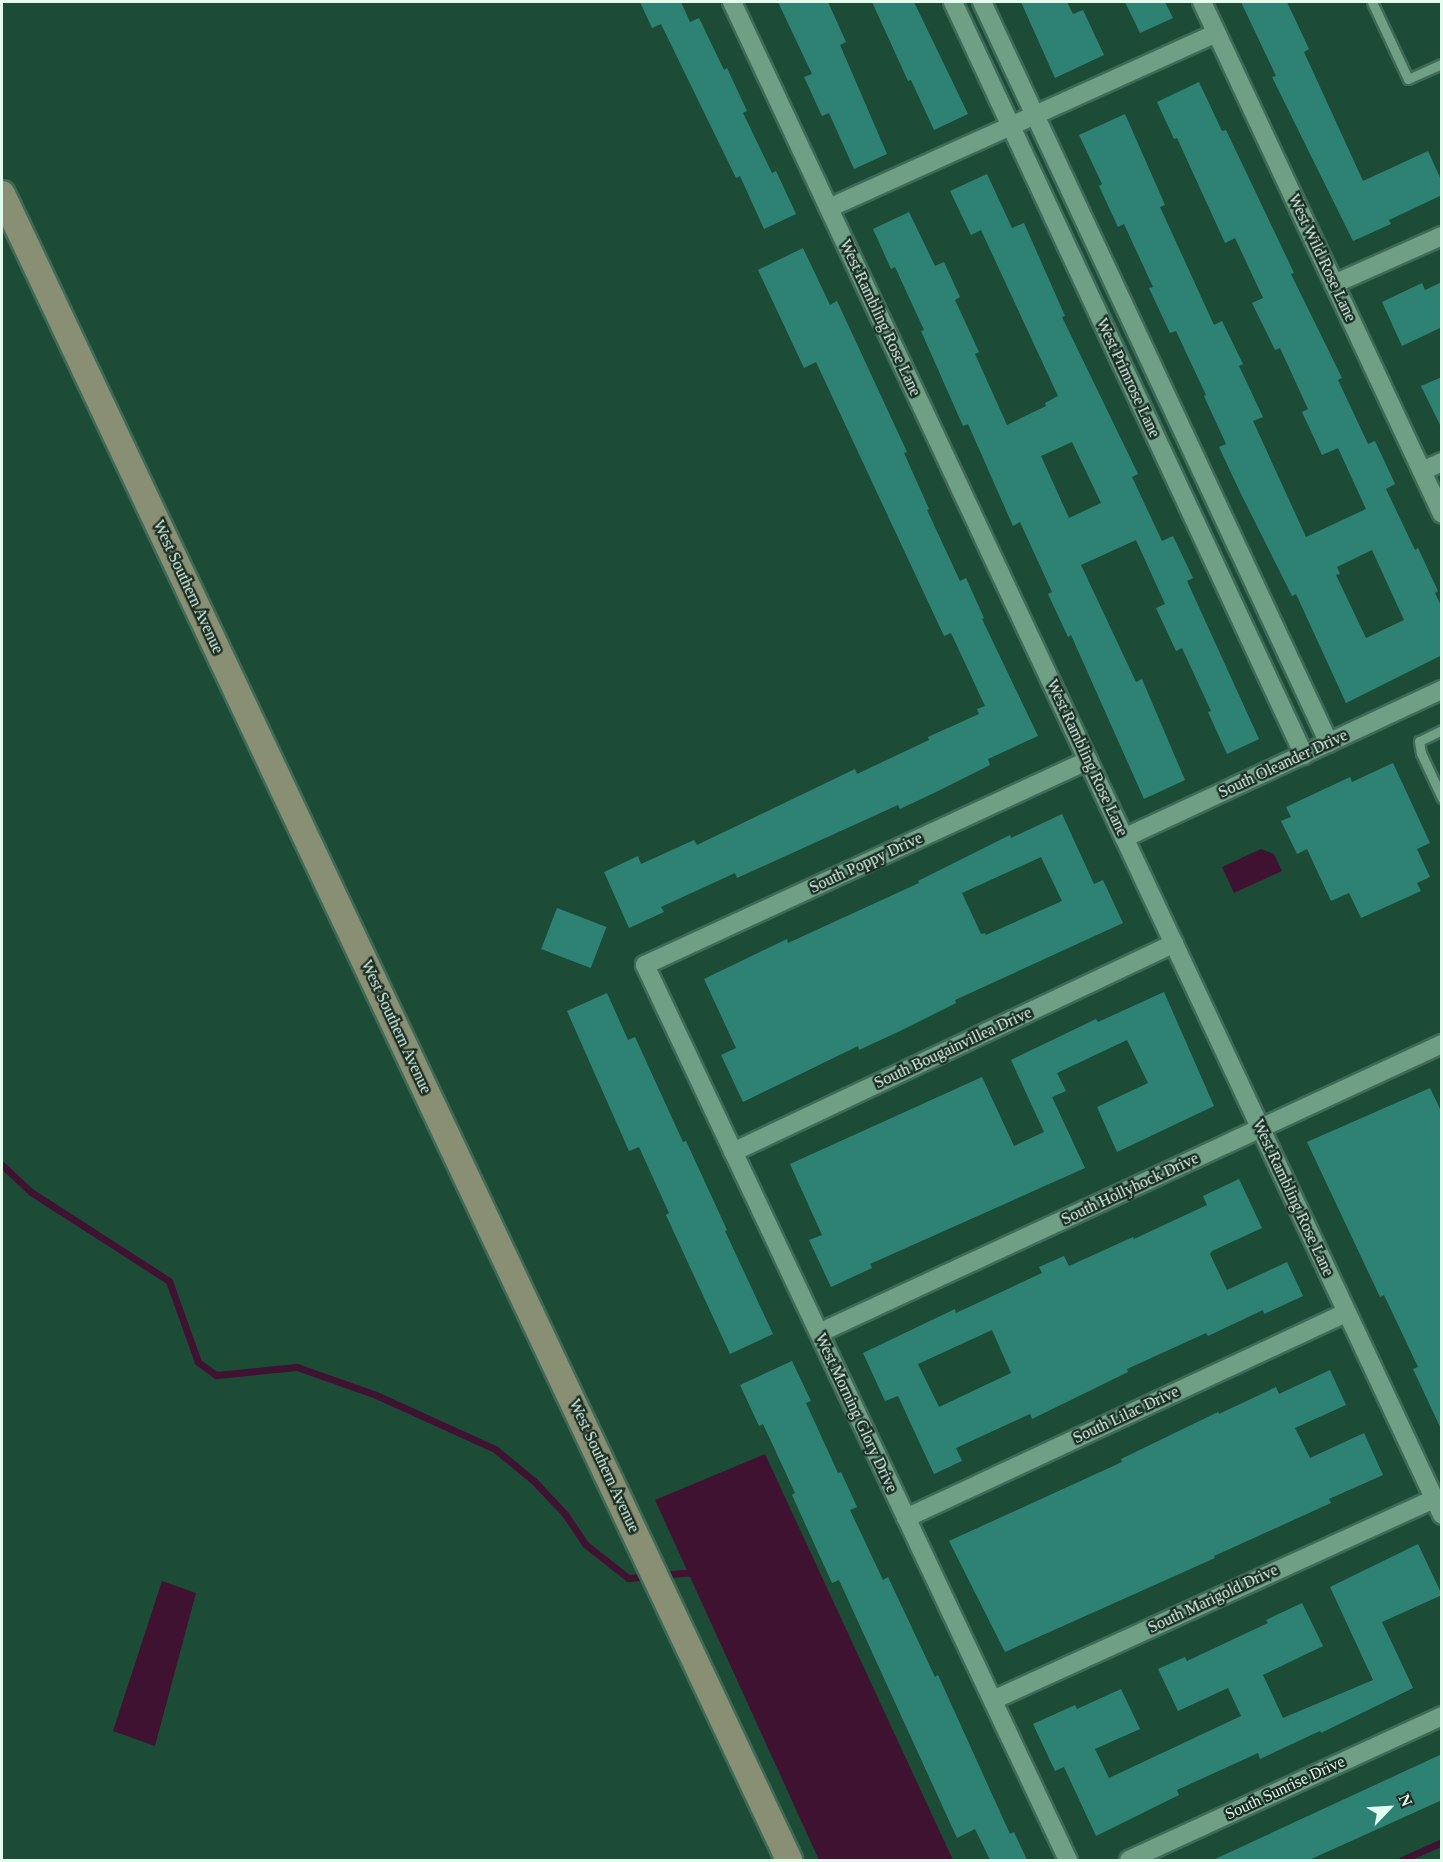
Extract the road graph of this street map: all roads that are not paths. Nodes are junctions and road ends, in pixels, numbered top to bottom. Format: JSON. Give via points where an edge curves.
{"nodes":[{"id":1,"x":732,"y":2,"type":"edge"},
{"id":2,"x":952,"y":2,"type":"edge"},
{"id":3,"x":982,"y":2,"type":"edge"},
{"id":4,"x":1202,"y":2,"type":"edge"},
{"id":5,"x":1372,"y":2,"type":"edge"},
{"id":6,"x":1216,"y":33,"type":"junction"},
{"id":7,"x":1442,"y":64,"type":"edge"},
{"id":8,"x":1036,"y":116,"type":"junction"},
{"id":9,"x":1012,"y":128,"type":"junction"},
{"id":10,"x":2,"y":194,"type":"edge"},
{"id":11,"x":829,"y":208,"type":"junction"},
{"id":12,"x":1442,"y":236,"type":"edge"},
{"id":13,"x":1334,"y":284,"type":"junction"},
{"id":14,"x":1139,"y":337,"type":"junction"},
{"id":15,"x":1115,"y":349,"type":"junction"},
{"id":16,"x":1442,"y":462,"type":"edge"},
{"id":17,"x":1422,"y":471,"type":"junction"},
{"id":18,"x":1442,"y":514,"type":"edge"},
{"id":19,"x":1225,"y":520,"type":"junction"},
{"id":20,"x":1200,"y":531,"type":"junction"},
{"id":21,"x":1442,"y":690,"type":"edge"},
{"id":22,"x":1442,"y":730,"type":"edge"},
{"id":23,"x":1329,"y":743,"type":"junction"},
{"id":24,"x":1304,"y":754,"type":"junction"},
{"id":25,"x":1088,"y":760,"type":"junction"},
{"id":26,"x":1442,"y":798,"type":"edge"},
{"id":27,"x":1124,"y":838,"type":"junction"},
{"id":28,"x":1174,"y":944,"type":"junction"},
{"id":29,"x":645,"y":965,"type":"joint"},
{"id":30,"x":1441,"y":1045,"type":"edge"},
{"id":31,"x":1260,"y":1128,"type":"junction"},
{"id":32,"x":733,"y":1152,"type":"junction"},
{"id":33,"x":1346,"y":1312,"type":"junction"},
{"id":34,"x":819,"y":1333,"type":"junction"},
{"id":35,"x":1438,"y":1507,"type":"edge"},
{"id":36,"x":906,"y":1518,"type":"junction"},
{"id":37,"x":993,"y":1700,"type":"junction"},
{"id":38,"x":1442,"y":1716,"type":"edge"},
{"id":39,"x":789,"y":1860,"type":"edge"},
{"id":40,"x":1068,"y":1860,"type":"edge"},
{"id":41,"x":1130,"y":1860,"type":"edge"}],
"edges":[{"from":1,"to":11,"type":"street","name":"West Rambling Rose Lane"},
{"from":2,"to":9,"type":"street","name":"West Primrose Lane"},
{"from":3,"to":8,"type":"street","name":"West Primrose Lane"},
{"from":4,"to":6,"type":"street","name":"West Wild Rose Lane"},
{"from":5,"to":7,"type":"lane","via":[[1408,79]]},
{"from":6,"to":8,"type":"street"},
{"from":6,"to":13,"type":"street","name":"West Wild Rose Lane"},
{"from":8,"to":9,"type":"street"},
{"from":8,"to":14,"type":"street","name":"West Primrose Lane"},
{"from":9,"to":11,"type":"street"},
{"from":9,"to":15,"type":"street","name":"West Primrose Lane"},
{"from":10,"to":39,"type":"main road","name":"West Southern Avenue"},
{"from":11,"to":25,"type":"street","name":"West Rambling Rose Lane"},
{"from":12,"to":13,"type":"street"},
{"from":13,"to":17,"type":"street","name":"West Wild Rose Lane"},
{"from":14,"to":15,"type":"street"},
{"from":14,"to":19,"type":"street","name":"West Primrose Lane"},
{"from":15,"to":20,"type":"street","name":"West Primrose Lane"},
{"from":16,"to":17,"type":"street"},
{"from":17,"to":18,"type":"street","name":"West Wild Rose Lane"},
{"from":19,"to":20,"type":"street"},
{"from":19,"to":23,"type":"street","name":"West Primrose Lane"},
{"from":20,"to":24,"type":"street","name":"West Primrose Lane"},
{"from":21,"to":23,"type":"street","name":"South Oleander Drive"},
{"from":22,"to":26,"type":"lane","via":[[1419,741]]},
{"from":23,"to":24,"type":"street","name":"South Oleander Drive"},
{"from":24,"to":27,"type":"street","name":"South Oleander Drive"},
{"from":25,"to":27,"type":"street","name":"West Rambling Rose Lane"},
{"from":25,"to":29,"type":"street","name":"South Poppy Drive"},
{"from":27,"to":28,"type":"street","name":"West Rambling Rose Lane"},
{"from":28,"to":31,"type":"street","name":"West Rambling Rose Lane"},
{"from":28,"to":32,"type":"street","name":"South Bougainvillea Drive"},
{"from":29,"to":32,"type":"street","name":"West Morning Glory Drive"},
{"from":30,"to":31,"type":"street","name":"South Hollyhock Drive"},
{"from":31,"to":33,"type":"street","name":"West Rambling Rose Lane"},
{"from":31,"to":34,"type":"street","name":"South Hollyhock Drive"},
{"from":32,"to":34,"type":"street","name":"West Morning Glory Drive"},
{"from":33,"to":35,"type":"street","name":"West Rambling Rose Lane"},
{"from":33,"to":36,"type":"street","name":"South Lilac Drive"},
{"from":34,"to":36,"type":"street","name":"West Morning Glory Drive"},
{"from":35,"to":37,"type":"street","name":"South Marigold Drive"},
{"from":36,"to":37,"type":"street","name":"West Morning Glory Drive"},
{"from":37,"to":40,"type":"street","name":"West Morning Glory Drive"},
{"from":38,"to":41,"type":"street","name":"South Sunrise Drive"}]}
